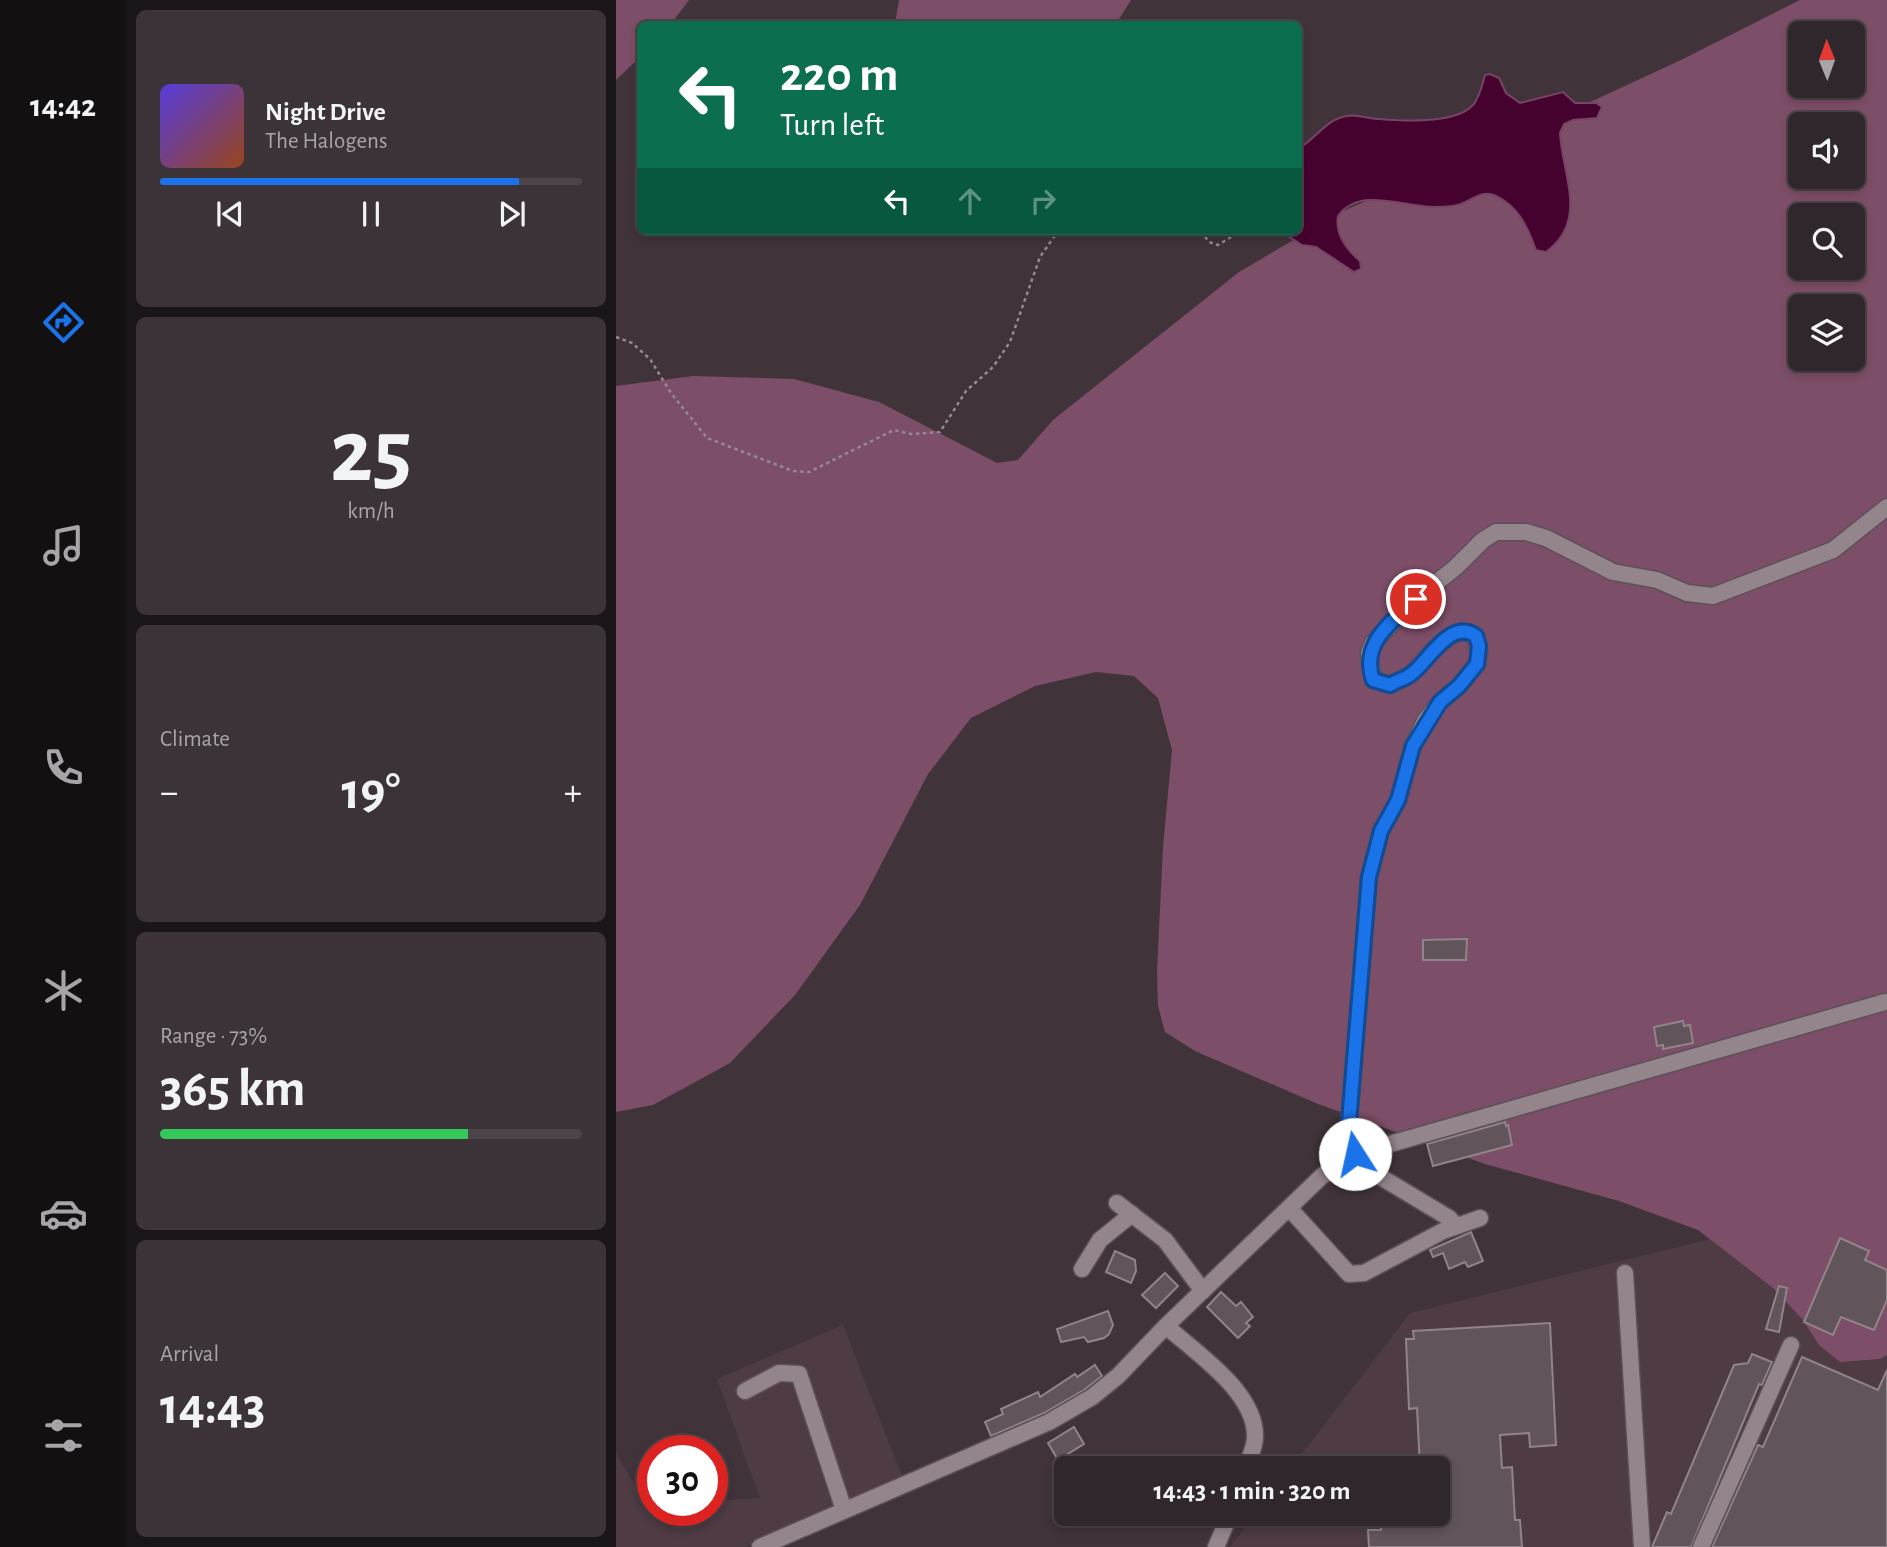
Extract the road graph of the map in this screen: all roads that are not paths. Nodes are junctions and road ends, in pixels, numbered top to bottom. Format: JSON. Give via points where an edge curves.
{"nodes":[{"id":1,"x":1887,"y":508,"type":"edge"},
{"id":2,"x":1885,"y":1002,"type":"edge"},
{"id":3,"x":1352,"y":1156,"type":"junction"},
{"id":4,"x":1117,"y":1203,"type":"dead end"},
{"id":5,"x":1289,"y":1208,"type":"junction"},
{"id":6,"x":1132,"y":1214,"type":"junction"},
{"id":7,"x":1480,"y":1218,"type":"dead end"},
{"id":8,"x":1456,"y":1226,"type":"junction"},
{"id":9,"x":1082,"y":1269,"type":"dead end"},
{"id":10,"x":1625,"y":1273,"type":"dead end"},
{"id":11,"x":1203,"y":1291,"type":"junction"},
{"id":12,"x":1166,"y":1326,"type":"junction"},
{"id":13,"x":1791,"y":1345,"type":"dead end"},
{"id":14,"x":745,"y":1391,"type":"dead end"},
{"id":15,"x":1250,"y":1456,"type":"edge"},
{"id":16,"x":844,"y":1510,"type":"junction"},
{"id":17,"x":1225,"y":1526,"type":"edge"},
{"id":18,"x":760,"y":1547,"type":"edge"},
{"id":19,"x":1216,"y":1547,"type":"edge"},
{"id":20,"x":1642,"y":1547,"type":"edge"},
{"id":21,"x":1701,"y":1547,"type":"edge"}],
"edges":[{"from":1,"to":3,"type":"street","via":[[1833,550],[1713,596],[1613,572],[1536,535],[1496,532],[1377,638],[1369,653],[1370,673],[1373,680],[1390,685],[1412,674],[1435,648],[1457,633],[1476,636],[1479,653],[1477,664],[1440,702],[1413,746],[1369,877],[1349,1122]]},
{"from":2,"to":3,"type":"street"},
{"from":3,"to":5,"type":"street","via":[[1322,1176]]},
{"from":3,"to":8,"type":"street"},
{"from":4,"to":6,"type":"street"},
{"from":5,"to":8,"type":"street","via":[[1349,1274],[1364,1273]]},
{"from":5,"to":11,"type":"street"},
{"from":6,"to":9,"type":"street","via":[[1100,1240]]},
{"from":6,"to":11,"type":"street","via":[[1165,1240]]},
{"from":7,"to":8,"type":"street"},
{"from":10,"to":20,"type":"street"},
{"from":11,"to":12,"type":"street"},
{"from":12,"to":15,"type":"street","via":[[1223,1376],[1251,1412],[1255,1440]]},
{"from":12,"to":16,"type":"street","via":[[1118,1376],[1049,1422]]},
{"from":13,"to":21,"type":"street"},
{"from":14,"to":16,"type":"street","via":[[779,1373],[799,1374]]},
{"from":16,"to":18,"type":"street"},
{"from":17,"to":19,"type":"street"}]}
